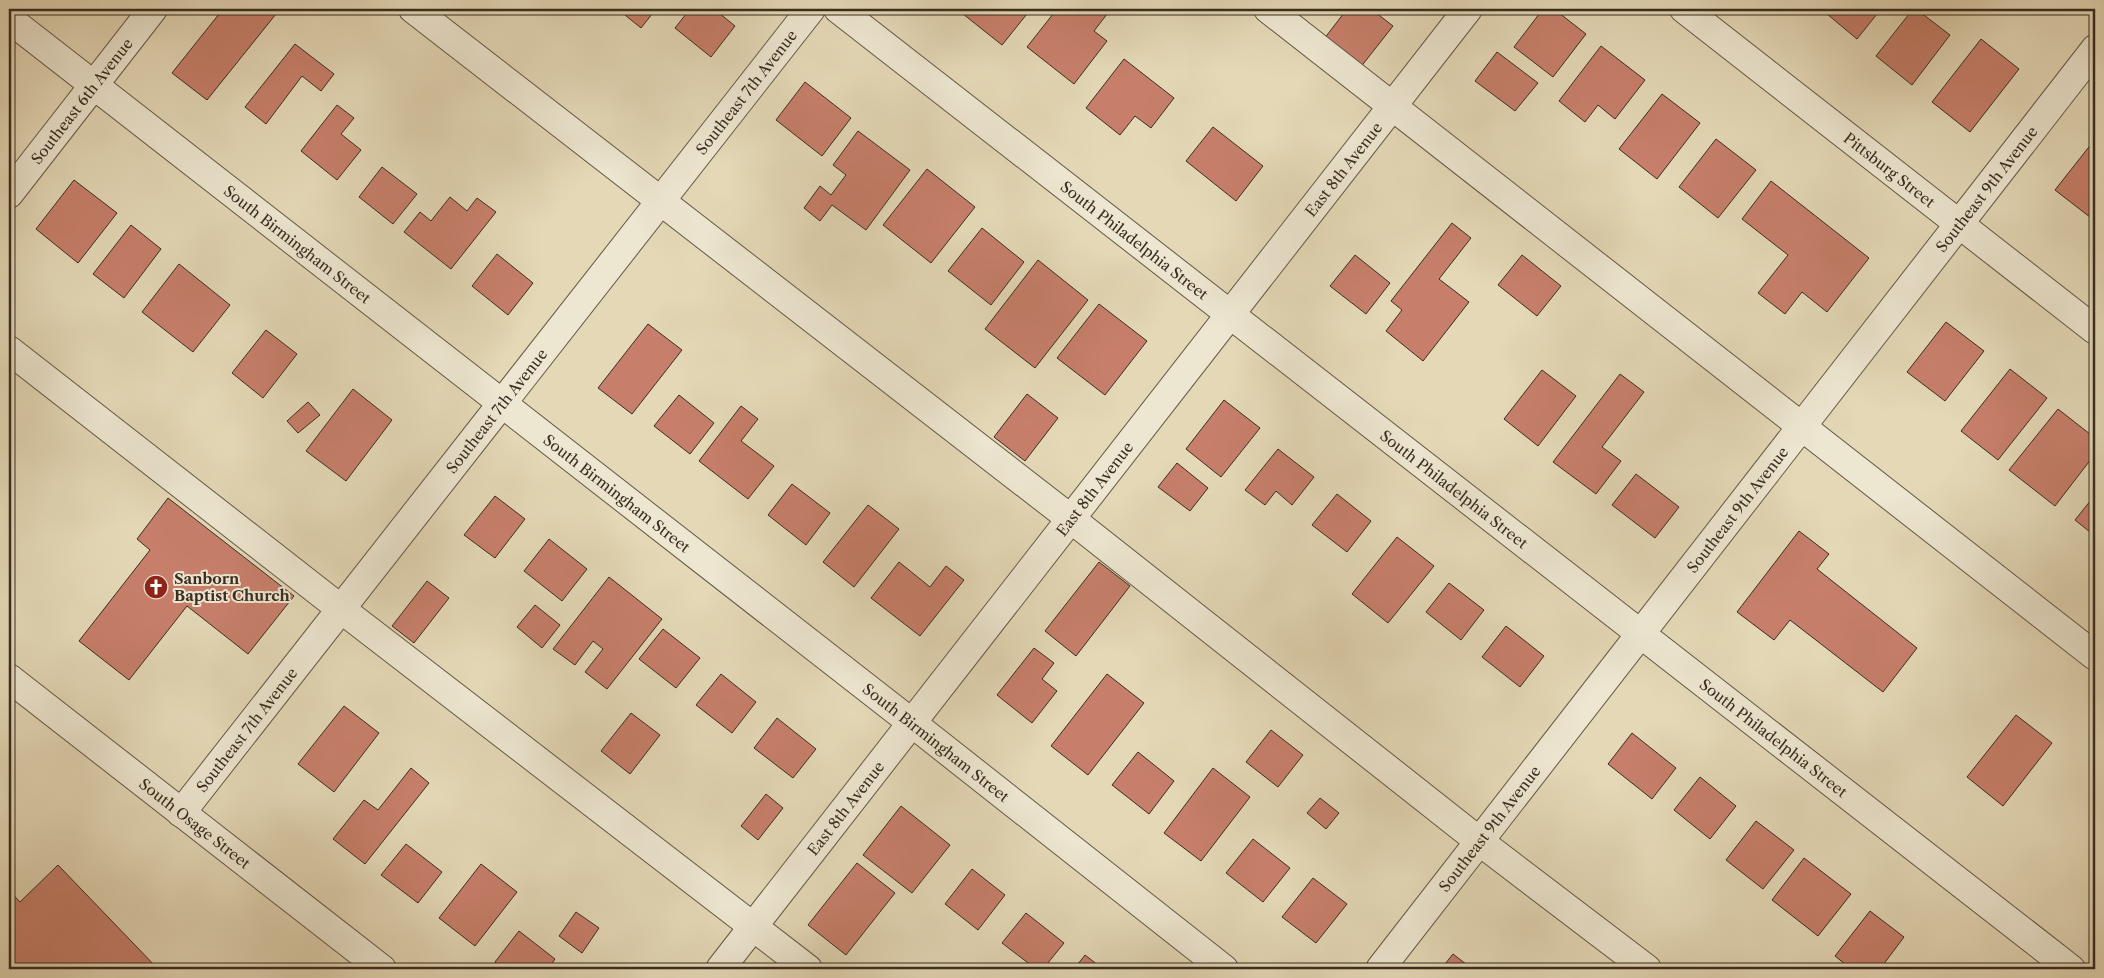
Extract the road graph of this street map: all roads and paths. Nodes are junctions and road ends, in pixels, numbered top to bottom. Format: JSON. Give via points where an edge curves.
{"nodes":[{"id":1,"x":153,"y":9,"type":"edge"},
{"id":2,"x":413,"y":9,"type":"edge"},
{"id":3,"x":811,"y":9,"type":"edge"},
{"id":4,"x":838,"y":9,"type":"edge"},
{"id":5,"x":1268,"y":9,"type":"edge"},
{"id":6,"x":1468,"y":9,"type":"edge"},
{"id":7,"x":1684,"y":9,"type":"edge"},
{"id":8,"x":9,"y":19,"type":"edge"},
{"id":9,"x":2095,"y":49,"type":"edge"},
{"id":10,"x":93,"y":86,"type":"junction"},
{"id":11,"x":1393,"y":106,"type":"junction"},
{"id":12,"x":9,"y":194,"type":"edge"},
{"id":13,"x":659,"y":202,"type":"junction"},
{"id":14,"x":1960,"y":224,"type":"junction"},
{"id":15,"x":1231,"y":314,"type":"junction"},
{"id":16,"x":2095,"y":330,"type":"edge"},
{"id":17,"x":9,"y":350,"type":"edge"},
{"id":18,"x":502,"y":403,"type":"junction"},
{"id":19,"x":1802,"y":426,"type":"junction"},
{"id":20,"x":1071,"y":519,"type":"junction"},
{"id":21,"x":341,"y":609,"type":"junction"},
{"id":22,"x":1641,"y":634,"type":"junction"},
{"id":23,"x":2095,"y":656,"type":"edge"},
{"id":24,"x":9,"y":678,"type":"edge"},
{"id":25,"x":912,"y":722,"type":"junction"},
{"id":26,"x":181,"y":813,"type":"junction"},
{"id":27,"x":1479,"y":841,"type":"junction"},
{"id":28,"x":753,"y":927,"type":"junction"},
{"id":29,"x":382,"y":969,"type":"edge"},
{"id":30,"x":720,"y":969,"type":"edge"},
{"id":31,"x":808,"y":969,"type":"edge"},
{"id":32,"x":1224,"y":969,"type":"edge"},
{"id":33,"x":1380,"y":969,"type":"edge"},
{"id":34,"x":1647,"y":969,"type":"edge"},
{"id":35,"x":2071,"y":969,"type":"edge"}],
"edges":[{"from":1,"to":10,"type":"street","name":"Southeast 6th Avenue"},
{"from":2,"to":13,"type":"street"},
{"from":3,"to":13,"type":"street","name":"Southeast 7th Avenue"},
{"from":4,"to":15,"type":"street","name":"South Philadelphia Street"},
{"from":5,"to":11,"type":"street"},
{"from":6,"to":11,"type":"street","name":"East 8th Avenue"},
{"from":7,"to":14,"type":"street","name":"Pittsburg Street"},
{"from":8,"to":10,"type":"street","name":"South Birmingham Street"},
{"from":9,"to":14,"type":"street","name":"Southeast 9th Avenue"},
{"from":10,"to":12,"type":"street","name":"Southeast 6th Avenue"},
{"from":10,"to":18,"type":"street","name":"South Birmingham Street"},
{"from":11,"to":15,"type":"street","name":"East 8th Avenue"},
{"from":11,"to":19,"type":"street"},
{"from":13,"to":18,"type":"street","name":"Southeast 7th Avenue"},
{"from":13,"to":20,"type":"street"},
{"from":14,"to":16,"type":"street","name":"Pittsburg Street"},
{"from":14,"to":19,"type":"street","name":"Southeast 9th Avenue"},
{"from":15,"to":20,"type":"street","name":"East 8th Avenue"},
{"from":15,"to":22,"type":"street","name":"South Philadelphia Street"},
{"from":17,"to":21,"type":"street"},
{"from":18,"to":21,"type":"street","name":"Southeast 7th Avenue"},
{"from":18,"to":25,"type":"street","name":"South Birmingham Street"},
{"from":19,"to":22,"type":"street","name":"Southeast 9th Avenue"},
{"from":19,"to":23,"type":"street"},
{"from":20,"to":25,"type":"street","name":"East 8th Avenue"},
{"from":20,"to":27,"type":"street"},
{"from":21,"to":26,"type":"street","name":"Southeast 7th Avenue"},
{"from":21,"to":28,"type":"street"},
{"from":22,"to":27,"type":"street","name":"Southeast 9th Avenue"},
{"from":22,"to":35,"type":"street","name":"South Philadelphia Street"},
{"from":24,"to":26,"type":"street","name":"South Osage Street"},
{"from":25,"to":28,"type":"street","name":"East 8th Avenue"},
{"from":25,"to":32,"type":"street","name":"South Birmingham Street"},
{"from":26,"to":29,"type":"street","name":"South Osage Street"},
{"from":27,"to":33,"type":"street","name":"Southeast 9th Avenue"},
{"from":27,"to":34,"type":"street"},
{"from":28,"to":30,"type":"street","name":"East 8th Avenue"},
{"from":28,"to":31,"type":"street"}]}
